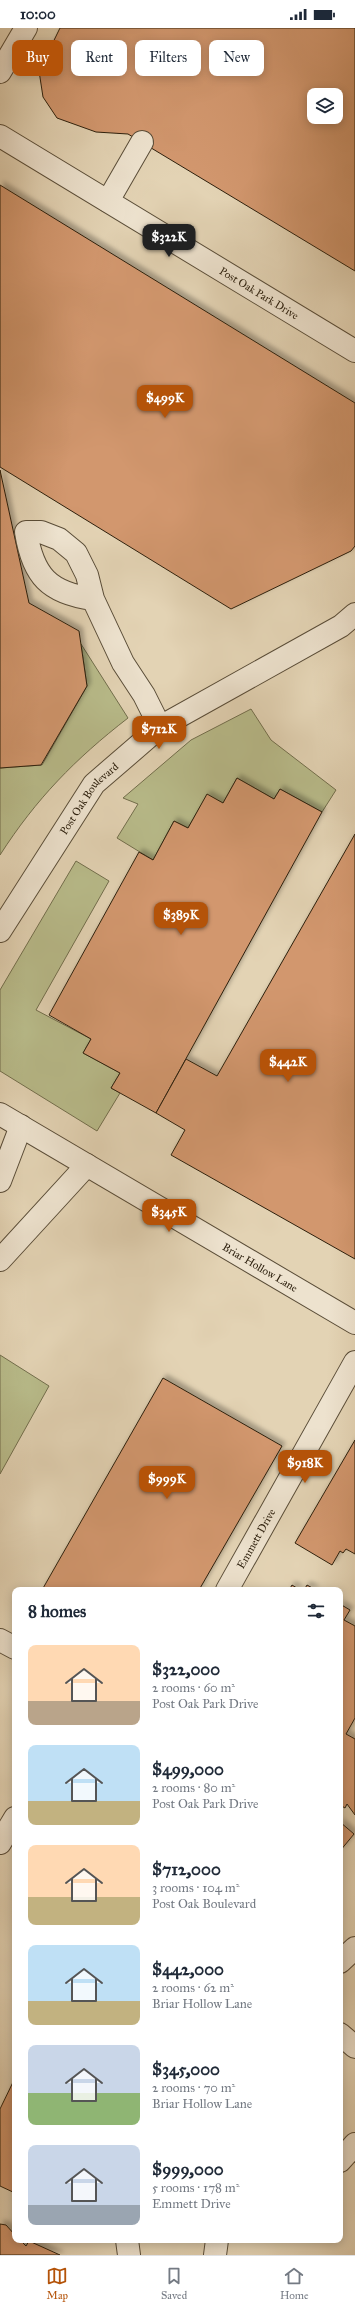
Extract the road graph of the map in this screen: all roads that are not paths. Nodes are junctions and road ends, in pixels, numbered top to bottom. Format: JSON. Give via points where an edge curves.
{"nodes":[{"id":1,"x":26,"y":28,"type":"edge"},
{"id":2,"x":0,"y":72,"type":"edge"},
{"id":3,"x":0,"y":136,"type":"edge"},
{"id":4,"x":142,"y":142,"type":"dead end"},
{"id":5,"x":108,"y":201,"type":"junction"},
{"id":6,"x":355,"y":351,"type":"edge"},
{"id":7,"x":93,"y":599,"type":"dead end"},
{"id":8,"x":355,"y":614,"type":"edge"},
{"id":9,"x":160,"y":727,"type":"junction"},
{"id":10,"x":0,"y":931,"type":"edge"},
{"id":11,"x":0,"y":1114,"type":"edge"},
{"id":12,"x":21,"y":1126,"type":"junction"},
{"id":13,"x":88,"y":1165,"type":"junction"},
{"id":14,"x":0,"y":1181,"type":"edge"},
{"id":15,"x":0,"y":1260,"type":"edge"},
{"id":16,"x":355,"y":1323,"type":"edge"},
{"id":17,"x":355,"y":1362,"type":"edge"},
{"id":18,"x":229,"y":1587,"type":"edge"},
{"id":19,"x":0,"y":1640,"type":"edge"},
{"id":20,"x":12,"y":1646,"type":"edge"},
{"id":21,"x":12,"y":1823,"type":"edge"},
{"id":22,"x":0,"y":1843,"type":"edge"},
{"id":23,"x":355,"y":1948,"type":"edge"},
{"id":24,"x":343,"y":1959,"type":"edge"},
{"id":25,"x":343,"y":2037,"type":"edge"},
{"id":26,"x":355,"y":2047,"type":"edge"},
{"id":27,"x":355,"y":2144,"type":"edge"},
{"id":28,"x":343,"y":2158,"type":"edge"},
{"id":29,"x":127,"y":2243,"type":"edge"},
{"id":30,"x":217,"y":2243,"type":"edge"},
{"id":31,"x":129,"y":2255,"type":"edge"},
{"id":32,"x":215,"y":2255,"type":"edge"}],
"edges":[{"from":1,"to":2,"type":"street"},
{"from":3,"to":5,"type":"street","name":"Post Oak Park Drive"},
{"from":4,"to":5,"type":"street"},
{"from":5,"to":6,"type":"street","name":"Post Oak Park Drive"},
{"from":7,"to":9,"type":"street","via":[[123,663],[144,695]]},
{"from":8,"to":9,"type":"street","name":"Post Oak Boulevard","via":[[341,626]]},
{"from":9,"to":10,"type":"street","name":"Post Oak Boulevard","via":[[94,784]]},
{"from":11,"to":12,"type":"street","name":"Briar Hollow Lane"},
{"from":12,"to":13,"type":"street","name":"Briar Hollow Lane"},
{"from":12,"to":14,"type":"street"},
{"from":13,"to":15,"type":"street"},
{"from":13,"to":16,"type":"street","name":"Briar Hollow Lane"},
{"from":17,"to":18,"type":"street","name":"Emmett Drive"},
{"from":19,"to":20,"type":"street"},
{"from":21,"to":22,"type":"street"},
{"from":23,"to":24,"type":"street"},
{"from":25,"to":26,"type":"street"},
{"from":27,"to":28,"type":"street"},
{"from":29,"to":31,"type":"street"},
{"from":30,"to":32,"type":"street"}]}
